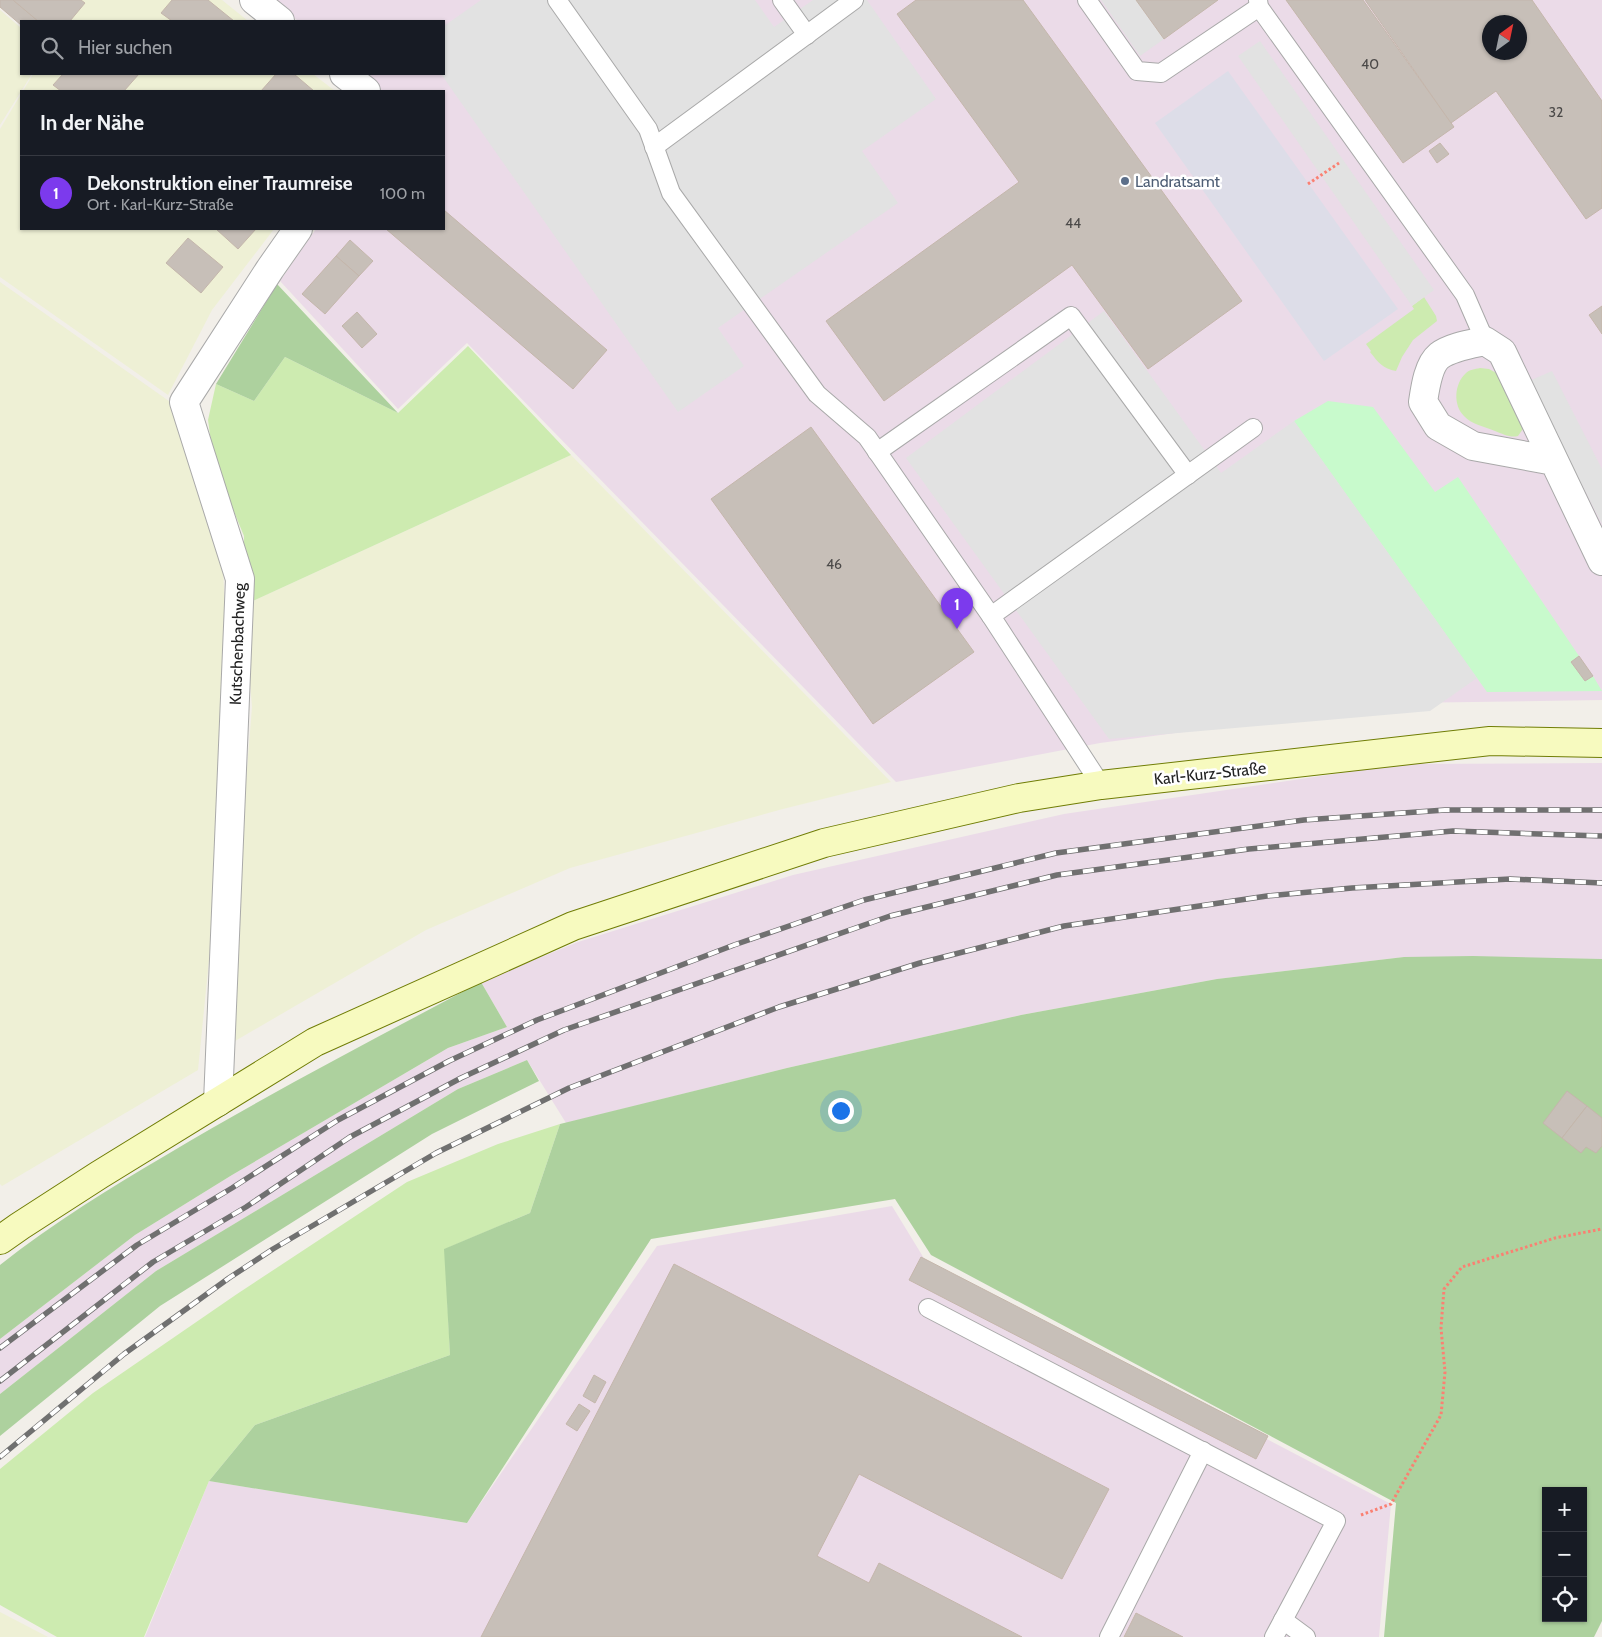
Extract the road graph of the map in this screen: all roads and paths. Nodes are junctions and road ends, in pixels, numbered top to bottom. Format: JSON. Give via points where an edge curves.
{"nodes":[{"id":1,"x":254,"y":0,"type":"edge"},
{"id":2,"x":557,"y":0,"type":"edge"},
{"id":3,"x":782,"y":0,"type":"edge"},
{"id":4,"x":854,"y":0,"type":"edge"},
{"id":5,"x":1087,"y":0,"type":"edge"},
{"id":6,"x":1258,"y":3,"type":"edge"},
{"id":7,"x":279,"y":20,"type":"edge"},
{"id":8,"x":807,"y":35,"type":"junction"},
{"id":9,"x":345,"y":75,"type":"edge"},
{"id":10,"x":365,"y":90,"type":"edge"},
{"id":11,"x":654,"y":147,"type":"junction"},
{"id":12,"x":1320,"y":176,"type":"dead end"},
{"id":13,"x":1308,"y":184,"type":"dead end"},
{"id":14,"x":297,"y":230,"type":"edge"},
{"id":15,"x":1485,"y":341,"type":"junction"},
{"id":16,"x":1253,"y":428,"type":"dead end"},
{"id":17,"x":877,"y":452,"type":"junction"},
{"id":18,"x":1554,"y":461,"type":"junction"},
{"id":19,"x":1188,"y":475,"type":"junction"},
{"id":20,"x":1602,"y":561,"type":"edge"},
{"id":21,"x":991,"y":616,"type":"junction"},
{"id":22,"x":1602,"y":742,"type":"edge"},
{"id":23,"x":1101,"y":785,"type":"junction"},
{"id":24,"x":218,"y":1102,"type":"junction"},
{"id":25,"x":1602,"y":1228,"type":"edge"},
{"id":26,"x":10,"y":1233,"type":"edge"},
{"id":27,"x":928,"y":1308,"type":"dead end"},
{"id":28,"x":1203,"y":1451,"type":"junction"},
{"id":29,"x":1336,"y":1521,"type":"junction"},
{"id":30,"x":1284,"y":1620,"type":"junction"},
{"id":31,"x":1110,"y":1637,"type":"edge"},
{"id":32,"x":1274,"y":1637,"type":"edge"},
{"id":33,"x":1306,"y":1637,"type":"edge"}],
"edges":[{"from":1,"to":7,"type":"street"},
{"from":2,"to":11,"type":"lane","via":[[648,129]]},
{"from":3,"to":8,"type":"lane"},
{"from":4,"to":8,"type":"lane"},
{"from":5,"to":6,"type":"lane","via":[[1137,71],[1161,73]]},
{"from":6,"to":15,"type":"lane","via":[[1465,295]]},
{"from":8,"to":11,"type":"lane"},
{"from":9,"to":10,"type":"street"},
{"from":11,"to":17,"type":"lane","via":[[671,193],[812,386],[867,437]]},
{"from":12,"to":13,"type":"path"},
{"from":14,"to":24,"type":"street","name":"Kutschenbachweg","via":[[184,402],[240,579]]},
{"from":15,"to":18,"type":"street","via":[[1502,352]]},
{"from":15,"to":18,"type":"street","via":[[1456,348],[1438,357],[1427,377],[1423,402],[1438,426],[1473,446]]},
{"from":16,"to":19,"type":"lane"},
{"from":17,"to":19,"type":"lane","via":[[1071,316]]},
{"from":17,"to":21,"type":"lane"},
{"from":18,"to":20,"type":"street"},
{"from":19,"to":21,"type":"lane"},
{"from":21,"to":23,"type":"lane"},
{"from":22,"to":23,"type":"main road","name":"Karl-Kurz-Straße","via":[[1490,741]]},
{"from":23,"to":24,"type":"main road","name":"Karl-Kurz-Straße","via":[[1019,798],[824,843],[573,926],[315,1042]]},
{"from":24,"to":26,"type":"main road","name":"Karl-Kurz-Straße"},
{"from":25,"to":29,"type":"path","via":[[1555,1238],[1462,1268],[1444,1289],[1441,1328],[1445,1372],[1441,1415],[1391,1504]]},
{"from":27,"to":28,"type":"lane"},
{"from":28,"to":29,"type":"lane"},
{"from":28,"to":31,"type":"lane"},
{"from":29,"to":30,"type":"lane"},
{"from":30,"to":32,"type":"lane"},
{"from":30,"to":33,"type":"lane"}]}
